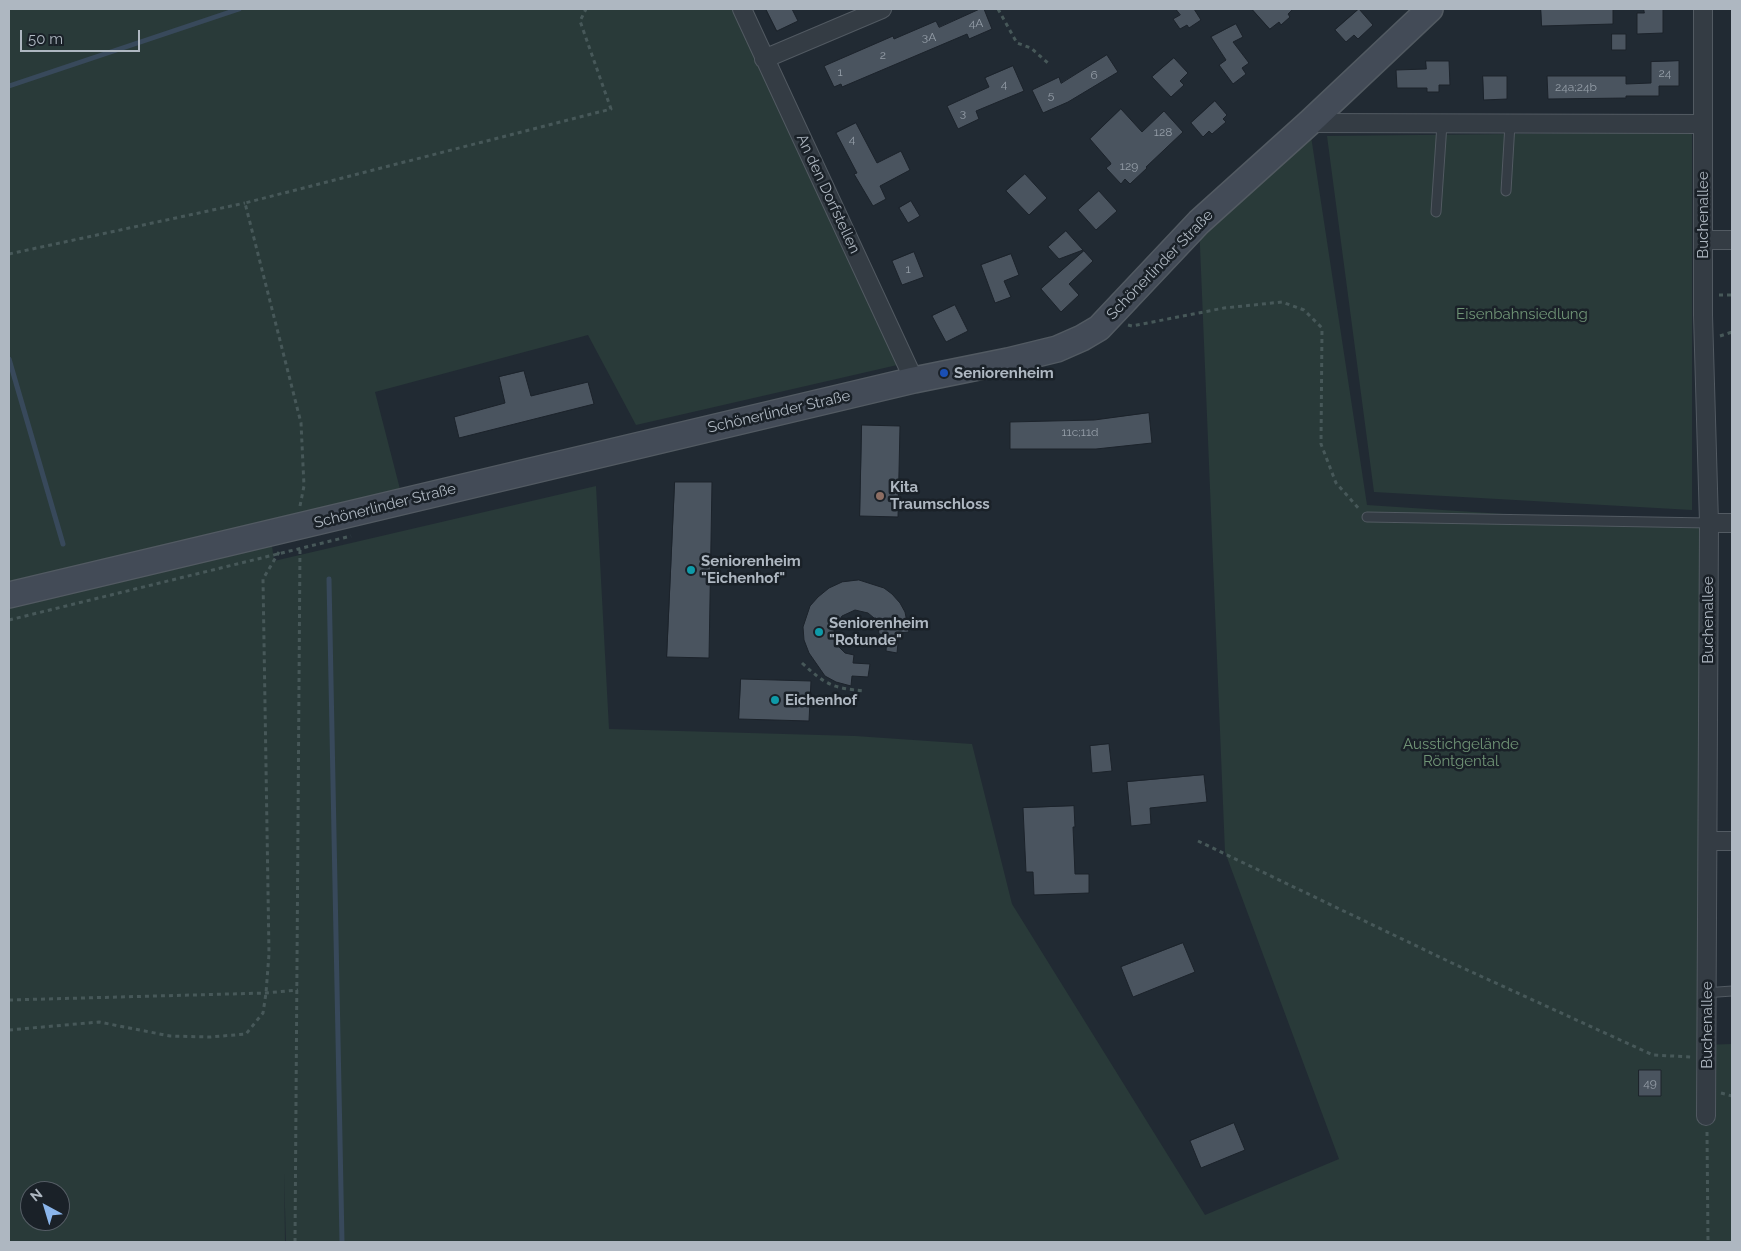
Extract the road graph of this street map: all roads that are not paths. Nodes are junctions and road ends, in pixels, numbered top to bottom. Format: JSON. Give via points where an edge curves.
{"nodes":[{"id":1,"x":742,"y":9,"type":"edge"},
{"id":2,"x":882,"y":9,"type":"edge"},
{"id":3,"x":1430,"y":9,"type":"edge"},
{"id":4,"x":1703,"y":9,"type":"edge"},
{"id":5,"x":764,"y":59,"type":"junction"},
{"id":6,"x":1310,"y":123,"type":"junction"},
{"id":7,"x":1442,"y":124,"type":"junction"},
{"id":8,"x":1510,"y":124,"type":"junction"},
{"id":9,"x":1703,"y":124,"type":"junction"},
{"id":10,"x":1506,"y":191,"type":"dead end"},
{"id":11,"x":1436,"y":212,"type":"dead end"},
{"id":12,"x":1703,"y":240,"type":"junction"},
{"id":13,"x":1732,"y":240,"type":"edge"},
{"id":14,"x":914,"y":380,"type":"junction"},
{"id":15,"x":1367,"y":517,"type":"road end"},
{"id":16,"x":1708,"y":523,"type":"junction"},
{"id":17,"x":1732,"y":523,"type":"edge"},
{"id":18,"x":9,"y":595,"type":"edge"},
{"id":19,"x":1708,"y":841,"type":"junction"},
{"id":20,"x":1732,"y":841,"type":"edge"},
{"id":21,"x":1732,"y":991,"type":"edge"},
{"id":22,"x":1704,"y":993,"type":"junction"},
{"id":23,"x":1706,"y":1116,"type":"road end"}],
"edges":[{"from":1,"to":5,"type":"street","name":"An den Dorfstellen"},
{"from":2,"to":5,"type":"street"},
{"from":3,"to":6,"type":"street","name":"Schönerlinder Straße"},
{"from":4,"to":9,"type":"street","name":"Buchenallee"},
{"from":5,"to":14,"type":"street","name":"An den Dorfstellen"},
{"from":6,"to":7,"type":"street"},
{"from":6,"to":14,"type":"street","name":"Schönerlinder Straße","via":[[1198,222],[1099,328],[1057,349]]},
{"from":7,"to":8,"type":"street"},
{"from":7,"to":11,"type":"lane"},
{"from":8,"to":9,"type":"street"},
{"from":8,"to":10,"type":"lane"},
{"from":9,"to":12,"type":"street","name":"Buchenallee"},
{"from":12,"to":13,"type":"street"},
{"from":12,"to":16,"type":"street","name":"Buchenallee"},
{"from":14,"to":18,"type":"street","name":"Schönerlinder Straße"},
{"from":15,"to":16,"type":"lane"},
{"from":16,"to":17,"type":"street"},
{"from":16,"to":19,"type":"street","name":"Buchenallee"},
{"from":19,"to":20,"type":"street"},
{"from":19,"to":22,"type":"street","name":"Buchenallee"},
{"from":21,"to":22,"type":"lane"},
{"from":22,"to":23,"type":"street","name":"Buchenallee"}]}
